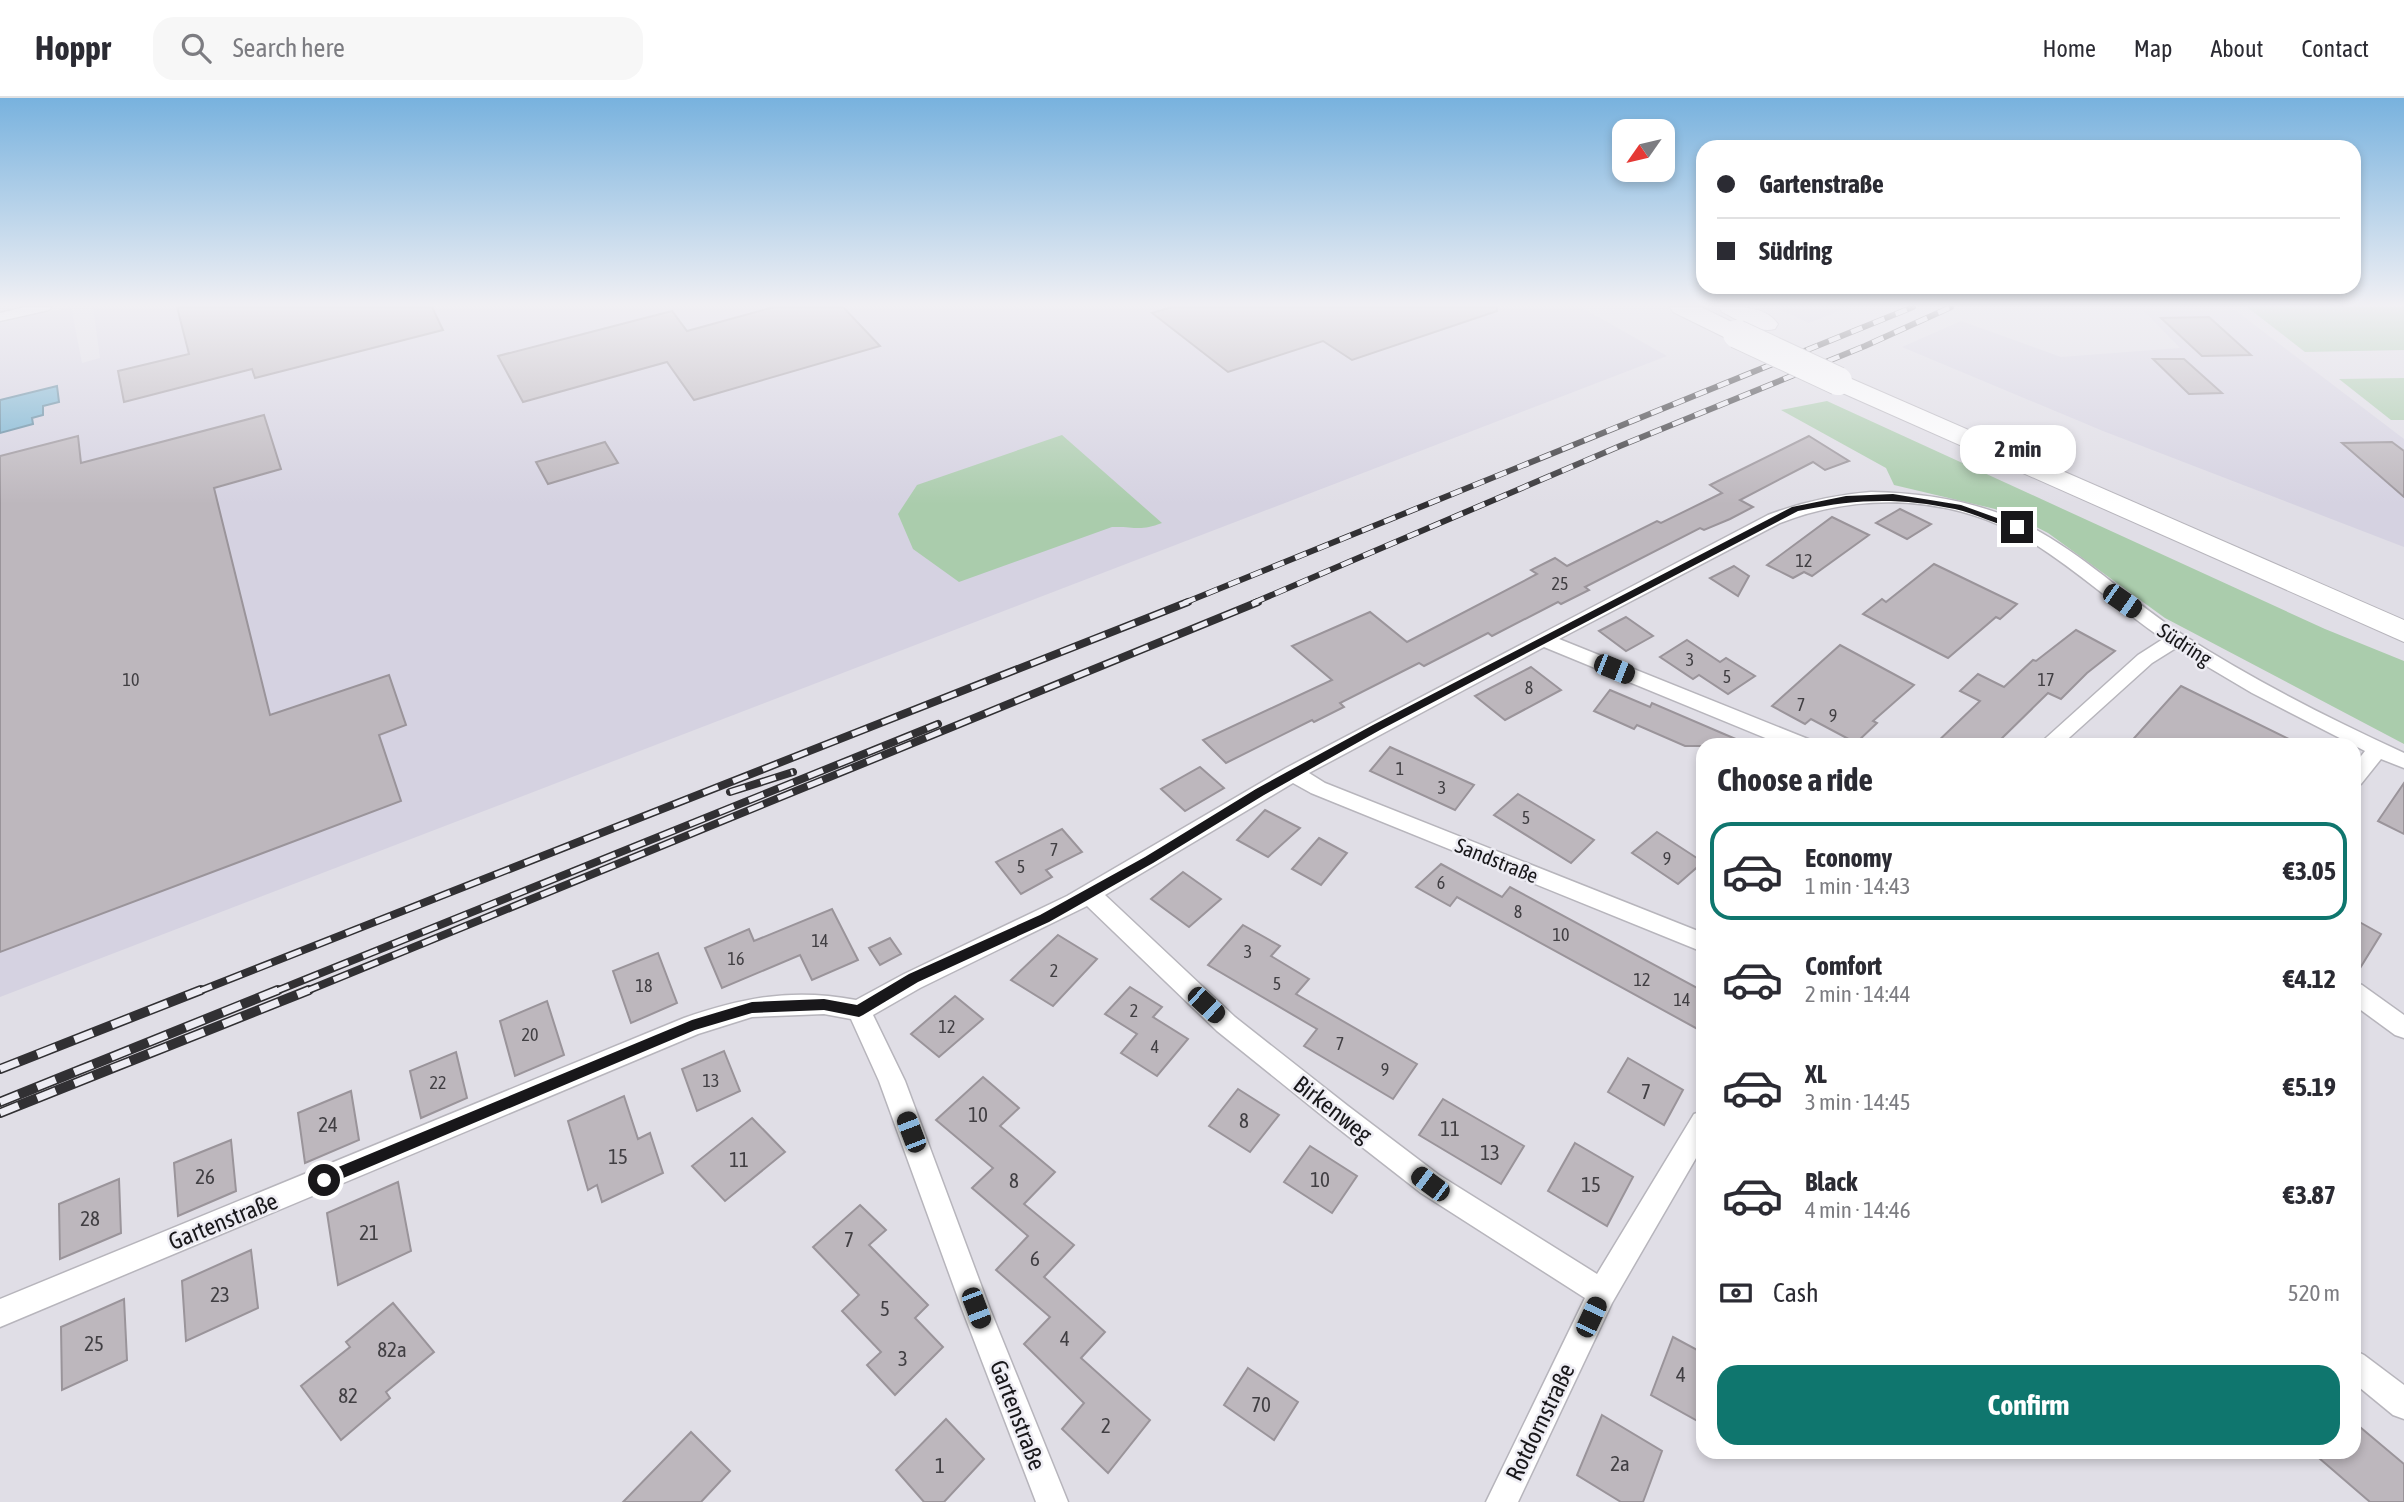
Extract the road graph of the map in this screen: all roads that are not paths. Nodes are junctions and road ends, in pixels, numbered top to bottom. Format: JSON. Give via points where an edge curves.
{"nodes":[{"id":1,"x":1845,"y":373,"type":"edge"},
{"id":2,"x":1849,"y":374,"type":"junction"},
{"id":3,"x":2404,"y":607,"type":"edge"},
{"id":4,"x":2404,"y":632,"type":"edge"},
{"id":5,"x":2176,"y":639,"type":"junction"},
{"id":6,"x":1545,"y":640,"type":"junction"},
{"id":7,"x":1786,"y":738,"type":"edge"},
{"id":8,"x":2056,"y":738,"type":"edge"},
{"id":9,"x":2356,"y":738,"type":"edge"},
{"id":10,"x":2361,"y":740,"type":"edge"},
{"id":11,"x":2378,"y":749,"type":"junction"},
{"id":12,"x":2404,"y":761,"type":"edge"},
{"id":13,"x":2361,"y":770,"type":"edge"},
{"id":14,"x":1293,"y":774,"type":"junction"},
{"id":15,"x":1089,"y":894,"type":"junction"},
{"id":16,"x":1696,"y":940,"type":"edge"},
{"id":17,"x":2361,"y":997,"type":"edge"},
{"id":18,"x":859,"y":1011,"type":"junction"},
{"id":19,"x":2404,"y":1028,"type":"edge"},
{"id":20,"x":1696,"y":1134,"type":"edge"},
{"id":21,"x":1602,"y":1293,"type":"junction"},
{"id":22,"x":0,"y":1313,"type":"edge"},
{"id":23,"x":2361,"y":1370,"type":"edge"},
{"id":24,"x":2404,"y":1404,"type":"edge"},
{"id":25,"x":1052,"y":1502,"type":"edge"},
{"id":26,"x":1502,"y":1502,"type":"edge"}],
"edges":[{"from":1,"to":2,"type":"highway","bridge":true},
{"from":2,"to":3,"type":"highway"},
{"from":2,"to":4,"type":"highway"},
{"from":5,"to":6,"type":"street","name":"Südring","via":[[2017,527],[1958,507],[1893,497],[1846,499],[1795,509]]},
{"from":5,"to":8,"type":"street","via":[[2145,659]]},
{"from":5,"to":9,"type":"street","name":"Südring"},
{"from":6,"to":7,"type":"street"},
{"from":6,"to":14,"type":"street","name":"Südring"},
{"from":10,"to":11,"type":"street","name":"Südring"},
{"from":11,"to":12,"type":"street","name":"Südring"},
{"from":11,"to":13,"type":"street"},
{"from":14,"to":15,"type":"street","name":"Südring"},
{"from":14,"to":16,"type":"street","name":"Sandstraße"},
{"from":15,"to":18,"type":"street","name":"Südring","via":[[1012,935],[914,978]]},
{"from":15,"to":21,"type":"street","name":"Birkenweg","via":[[1226,1024],[1339,1114],[1430,1184]]},
{"from":17,"to":19,"type":"street"},
{"from":18,"to":22,"type":"street","name":"Gartenstraße","via":[[824,1004],[752,1007],[692,1025]]},
{"from":18,"to":25,"type":"street","name":"Gartenstraße","via":[[892,1081]]},
{"from":20,"to":21,"type":"street","name":"Rotdornstraße"},
{"from":21,"to":26,"type":"street","name":"Rotdornstraße"},
{"from":23,"to":24,"type":"street"}]}
